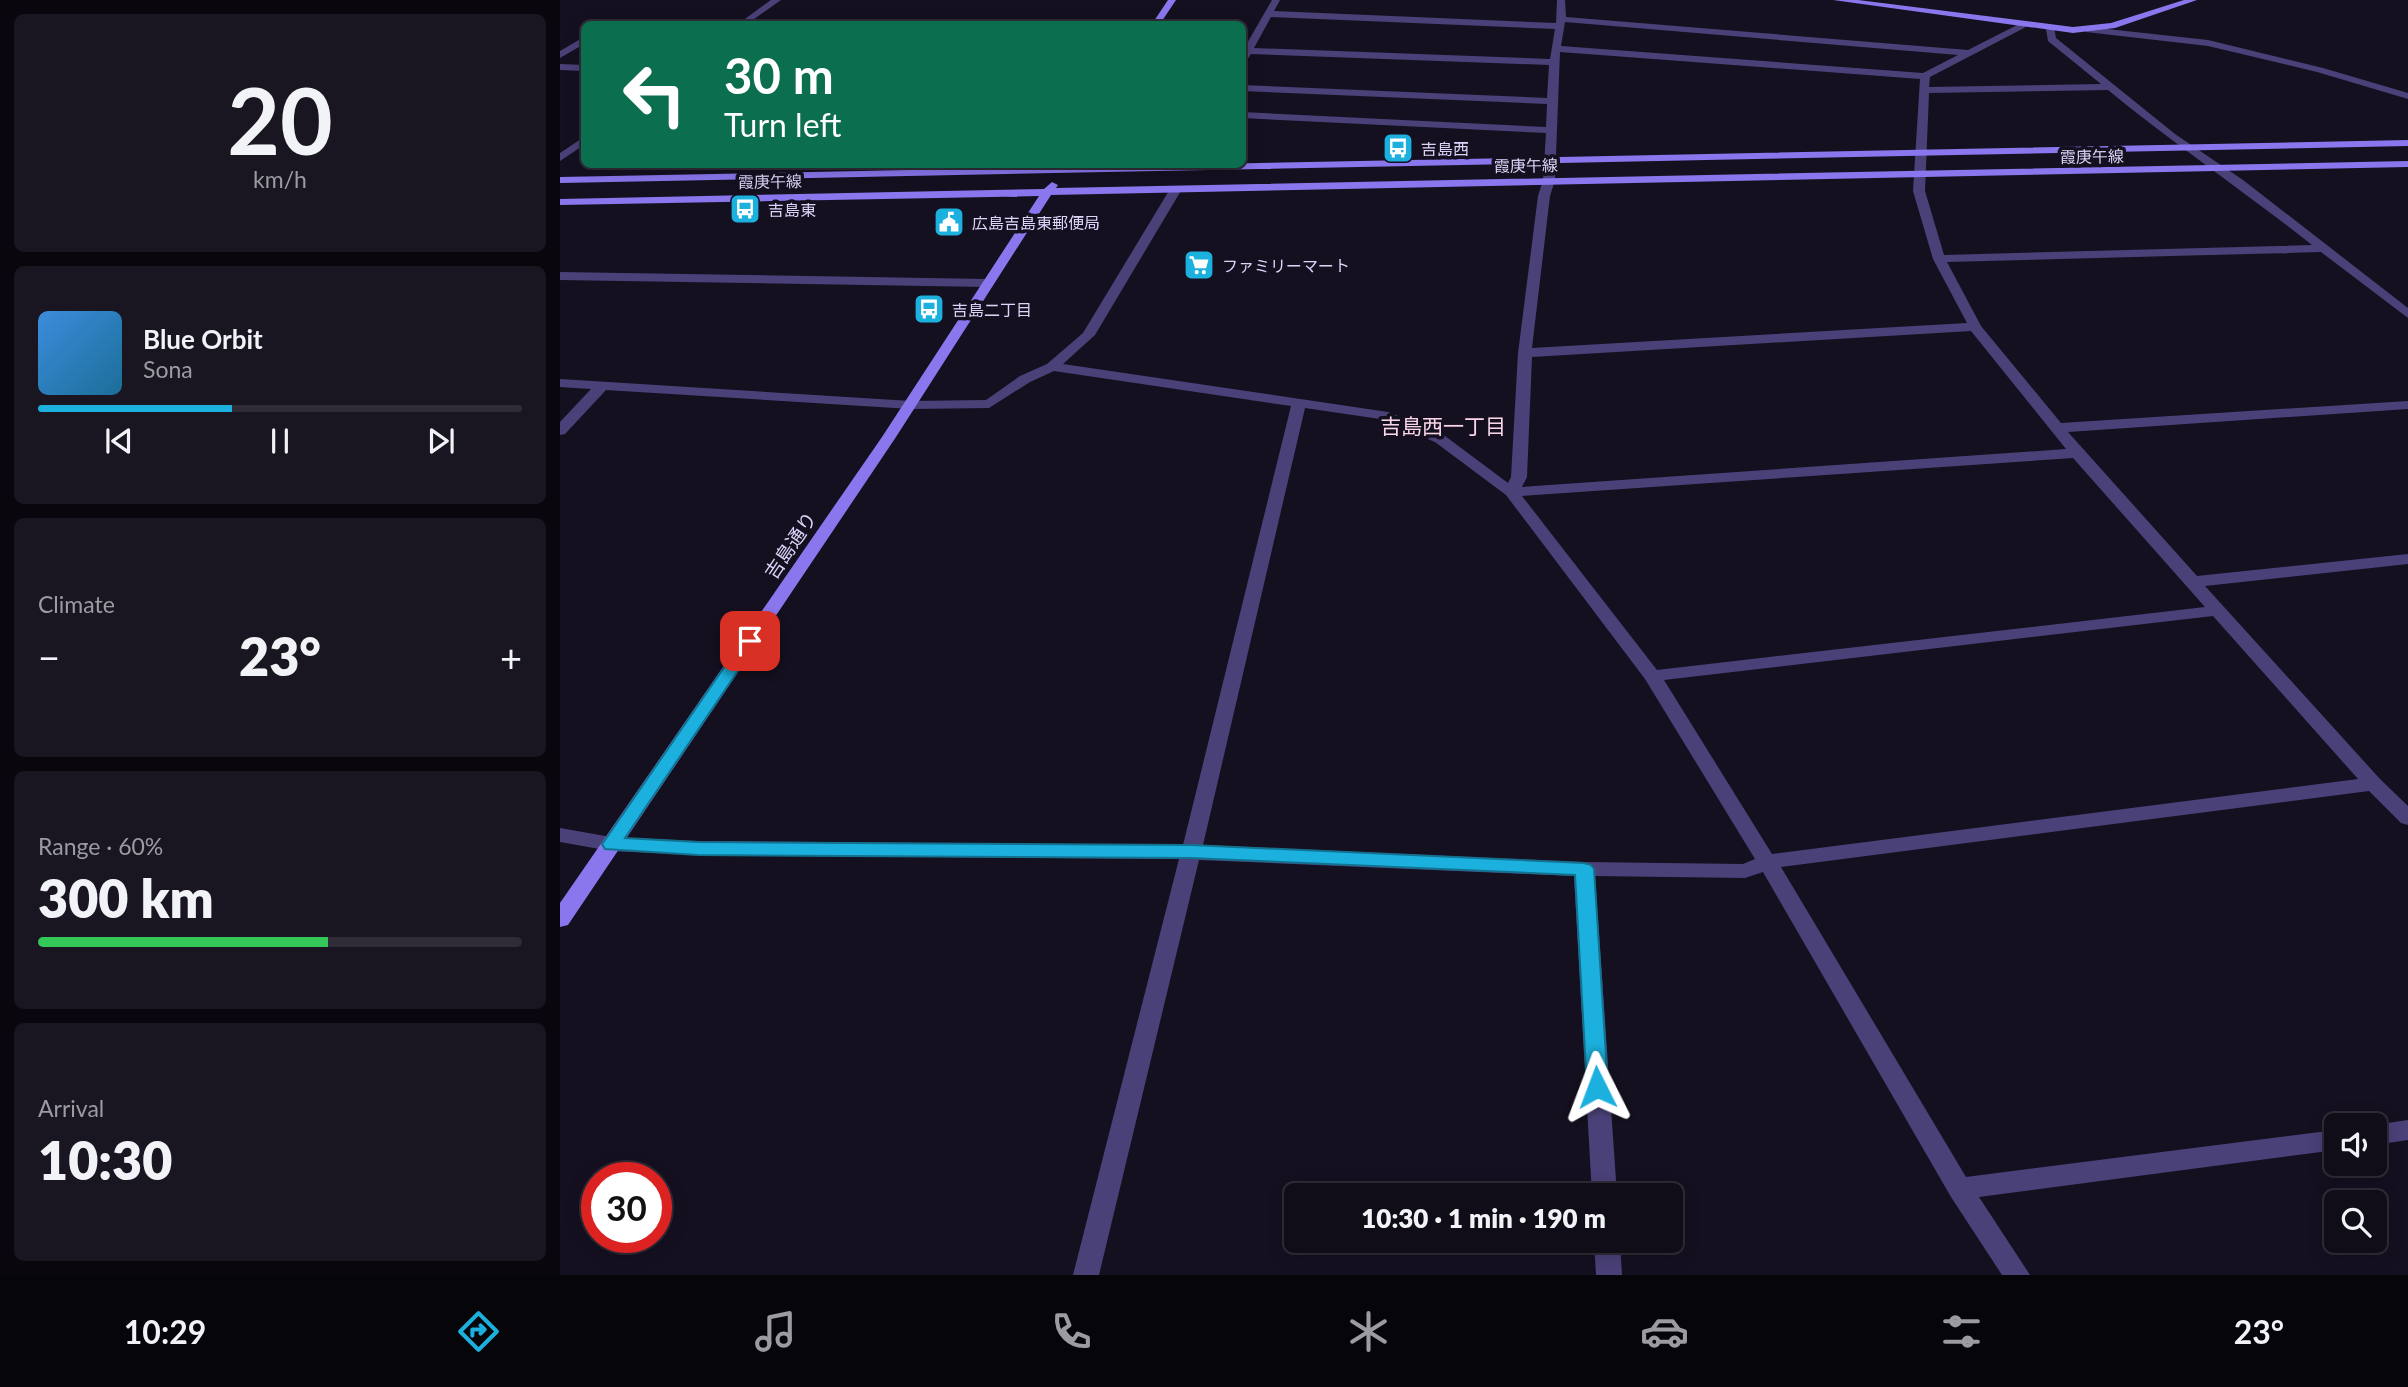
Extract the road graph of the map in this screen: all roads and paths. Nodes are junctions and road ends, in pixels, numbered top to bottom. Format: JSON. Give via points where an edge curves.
{"nodes":[{"id":1,"x":777,"y":0,"type":"edge"},
{"id":2,"x":1172,"y":0,"type":"edge"},
{"id":3,"x":1276,"y":0,"type":"edge"},
{"id":4,"x":1561,"y":0,"type":"edge"},
{"id":5,"x":1837,"y":0,"type":"edge"},
{"id":6,"x":2193,"y":0,"type":"edge"},
{"id":7,"x":1269,"y":14,"type":"junction"},
{"id":8,"x":746,"y":21,"type":"edge"},
{"id":9,"x":1158,"y":21,"type":"edge"},
{"id":10,"x":1560,"y":22,"type":"junction"},
{"id":11,"x":2021,"y":26,"type":"junction"},
{"id":12,"x":2051,"y":29,"type":"junction"},
{"id":13,"x":2089,"y":30,"type":"junction"},
{"id":14,"x":581,"y":42,"type":"edge"},
{"id":15,"x":1557,"y":49,"type":"junction"},
{"id":16,"x":1248,"y":51,"type":"junction"},
{"id":17,"x":1969,"y":53,"type":"junction"},
{"id":18,"x":1246,"y":54,"type":"edge"},
{"id":19,"x":560,"y":55,"type":"edge"},
{"id":20,"x":1554,"y":62,"type":"junction"},
{"id":21,"x":560,"y":67,"type":"edge"},
{"id":22,"x":581,"y":68,"type":"edge"},
{"id":23,"x":1925,"y":83,"type":"junction"},
{"id":24,"x":2108,"y":87,"type":"junction"},
{"id":25,"x":1246,"y":88,"type":"edge"},
{"id":26,"x":2408,"y":96,"type":"edge"},
{"id":27,"x":1553,"y":101,"type":"junction"},
{"id":28,"x":1246,"y":115,"type":"edge"},
{"id":29,"x":1552,"y":130,"type":"junction"},
{"id":30,"x":581,"y":142,"type":"edge"},
{"id":31,"x":2408,"y":143,"type":"edge"},
{"id":32,"x":2188,"y":148,"type":"junction"},
{"id":33,"x":1919,"y":153,"type":"junction"},
{"id":34,"x":560,"y":158,"type":"edge"},
{"id":35,"x":1550,"y":161,"type":"junction"},
{"id":36,"x":2408,"y":164,"type":"edge"},
{"id":37,"x":1246,"y":165,"type":"edge"},
{"id":38,"x":992,"y":168,"type":"edge"},
{"id":39,"x":1063,"y":168,"type":"edge"},
{"id":40,"x":2220,"y":168,"type":"junction"},
{"id":41,"x":1920,"y":175,"type":"junction"},
{"id":42,"x":560,"y":180,"type":"edge"},
{"id":43,"x":1549,"y":180,"type":"junction"},
{"id":44,"x":1176,"y":189,"type":"junction"},
{"id":45,"x":1048,"y":191,"type":"junction"},
{"id":46,"x":560,"y":202,"type":"edge"},
{"id":47,"x":2326,"y":248,"type":"junction"},
{"id":48,"x":1939,"y":259,"type":"junction"},
{"id":49,"x":560,"y":276,"type":"edge"},
{"id":50,"x":987,"y":283,"type":"junction"},
{"id":51,"x":2408,"y":314,"type":"edge"},
{"id":52,"x":1975,"y":327,"type":"junction"},
{"id":53,"x":1525,"y":353,"type":"junction"},
{"id":54,"x":1052,"y":368,"type":"junction"},
{"id":55,"x":560,"y":383,"type":"edge"},
{"id":56,"x":602,"y":386,"type":"junction"},
{"id":57,"x":911,"y":405,"type":"junction"},
{"id":58,"x":1298,"y":405,"type":"junction"},
{"id":59,"x":2408,"y":405,"type":"edge"},
{"id":60,"x":2059,"y":428,"type":"junction"},
{"id":61,"x":560,"y":431,"type":"edge"},
{"id":62,"x":2077,"y":453,"type":"junction"},
{"id":63,"x":1511,"y":492,"type":"junction"},
{"id":64,"x":2408,"y":559,"type":"edge"},
{"id":65,"x":2191,"y":582,"type":"junction"},
{"id":66,"x":2219,"y":610,"type":"junction"},
{"id":67,"x":1652,"y":676,"type":"junction"},
{"id":68,"x":2373,"y":784,"type":"junction"},
{"id":69,"x":2408,"y":818,"type":"edge"},
{"id":70,"x":560,"y":835,"type":"edge"},
{"id":71,"x":611,"y":844,"type":"junction"},
{"id":72,"x":1191,"y":852,"type":"junction"},
{"id":73,"x":1767,"y":862,"type":"junction"},
{"id":74,"x":1584,"y":869,"type":"junction"},
{"id":75,"x":560,"y":919,"type":"edge"},
{"id":76,"x":2408,"y":1130,"type":"edge"},
{"id":77,"x":2387,"y":1133,"type":"edge"},
{"id":78,"x":2324,"y":1142,"type":"edge"},
{"id":79,"x":1603,"y":1183,"type":"edge"},
{"id":80,"x":1960,"y":1189,"type":"junction"},
{"id":81,"x":1608,"y":1253,"type":"edge"},
{"id":82,"x":1086,"y":1275,"type":"edge"},
{"id":83,"x":1609,"y":1275,"type":"edge"},
{"id":84,"x":2017,"y":1275,"type":"edge"}],
"edges":[{"from":1,"to":8,"type":"street"},
{"from":2,"to":9,"type":"street"},
{"from":3,"to":7,"type":"street"},
{"from":4,"to":10,"type":"street"},
{"from":5,"to":11,"type":"street"},
{"from":6,"to":13,"type":"street"},
{"from":7,"to":10,"type":"street"},
{"from":7,"to":16,"type":"street"},
{"from":10,"to":15,"type":"street"},
{"from":10,"to":17,"type":"street"},
{"from":11,"to":12,"type":"street"},
{"from":11,"to":17,"type":"street"},
{"from":12,"to":13,"type":"street"},
{"from":12,"to":24,"type":"street","via":[[2051,39]]},
{"from":13,"to":26,"type":"street","via":[[2208,43]]},
{"from":14,"to":19,"type":"street"},
{"from":15,"to":20,"type":"street"},
{"from":15,"to":23,"type":"street"},
{"from":16,"to":18,"type":"street"},
{"from":16,"to":20,"type":"street"},
{"from":17,"to":23,"type":"street"},
{"from":20,"to":27,"type":"street"},
{"from":21,"to":22,"type":"street"},
{"from":23,"to":24,"type":"street"},
{"from":23,"to":33,"type":"street"},
{"from":24,"to":32,"type":"street"},
{"from":25,"to":27,"type":"street"},
{"from":27,"to":29,"type":"street"},
{"from":28,"to":29,"type":"street"},
{"from":29,"to":35,"type":"street"},
{"from":30,"to":34,"type":"street"},
{"from":31,"to":32,"type":"street"},
{"from":32,"to":33,"type":"street"},
{"from":32,"to":40,"type":"street"},
{"from":33,"to":35,"type":"street"},
{"from":33,"to":41,"type":"street"},
{"from":35,"to":37,"type":"street"},
{"from":35,"to":43,"type":"street"},
{"from":36,"to":40,"type":"street","name":"霞庚午線"},
{"from":38,"to":42,"type":"street"},
{"from":39,"to":45,"type":"street","name":"吉島通り"},
{"from":40,"to":41,"type":"street","name":"霞庚午線"},
{"from":40,"to":47,"type":"street"},
{"from":41,"to":43,"type":"street","name":"霞庚午線"},
{"from":41,"to":48,"type":"street","via":[[1919,191]]},
{"from":43,"to":44,"type":"street","name":"霞庚午線"},
{"from":43,"to":53,"type":"street"},
{"from":44,"to":45,"type":"street","name":"霞庚午線"},
{"from":44,"to":54,"type":"street","via":[[1088,335]]},
{"from":45,"to":46,"type":"street","name":"霞庚午線"},
{"from":45,"to":50,"type":"street","name":"吉島通り"},
{"from":47,"to":48,"type":"street"},
{"from":47,"to":51,"type":"street"},
{"from":48,"to":52,"type":"street"},
{"from":49,"to":50,"type":"street"},
{"from":50,"to":57,"type":"street","name":"吉島通り"},
{"from":52,"to":53,"type":"street"},
{"from":52,"to":60,"type":"street"},
{"from":53,"to":63,"type":"street","via":[[1519,477]]},
{"from":54,"to":57,"type":"street","via":[[1025,379],[989,404]]},
{"from":54,"to":58,"type":"street"},
{"from":55,"to":56,"type":"street"},
{"from":56,"to":57,"type":"street"},
{"from":56,"to":61,"type":"street"},
{"from":57,"to":71,"type":"street","name":"吉島通り"},
{"from":58,"to":63,"type":"street","via":[[1383,415],[1440,439]]},
{"from":58,"to":72,"type":"street"},
{"from":59,"to":60,"type":"street"},
{"from":60,"to":62,"type":"street"},
{"from":62,"to":63,"type":"street"},
{"from":62,"to":65,"type":"street"},
{"from":63,"to":67,"type":"street"},
{"from":64,"to":65,"type":"street"},
{"from":65,"to":66,"type":"street"},
{"from":66,"to":67,"type":"street"},
{"from":66,"to":68,"type":"street"},
{"from":67,"to":73,"type":"street"},
{"from":68,"to":69,"type":"street"},
{"from":68,"to":73,"type":"street"},
{"from":70,"to":71,"type":"street"},
{"from":71,"to":72,"type":"street"},
{"from":71,"to":75,"type":"street","name":"吉島通り"},
{"from":72,"to":74,"type":"street"},
{"from":72,"to":82,"type":"street"},
{"from":73,"to":74,"type":"street","via":[[1745,871]]},
{"from":73,"to":80,"type":"street"},
{"from":74,"to":79,"type":"street"},
{"from":76,"to":77,"type":"street"},
{"from":78,"to":80,"type":"street"},
{"from":80,"to":84,"type":"street"},
{"from":81,"to":83,"type":"street"}]}
